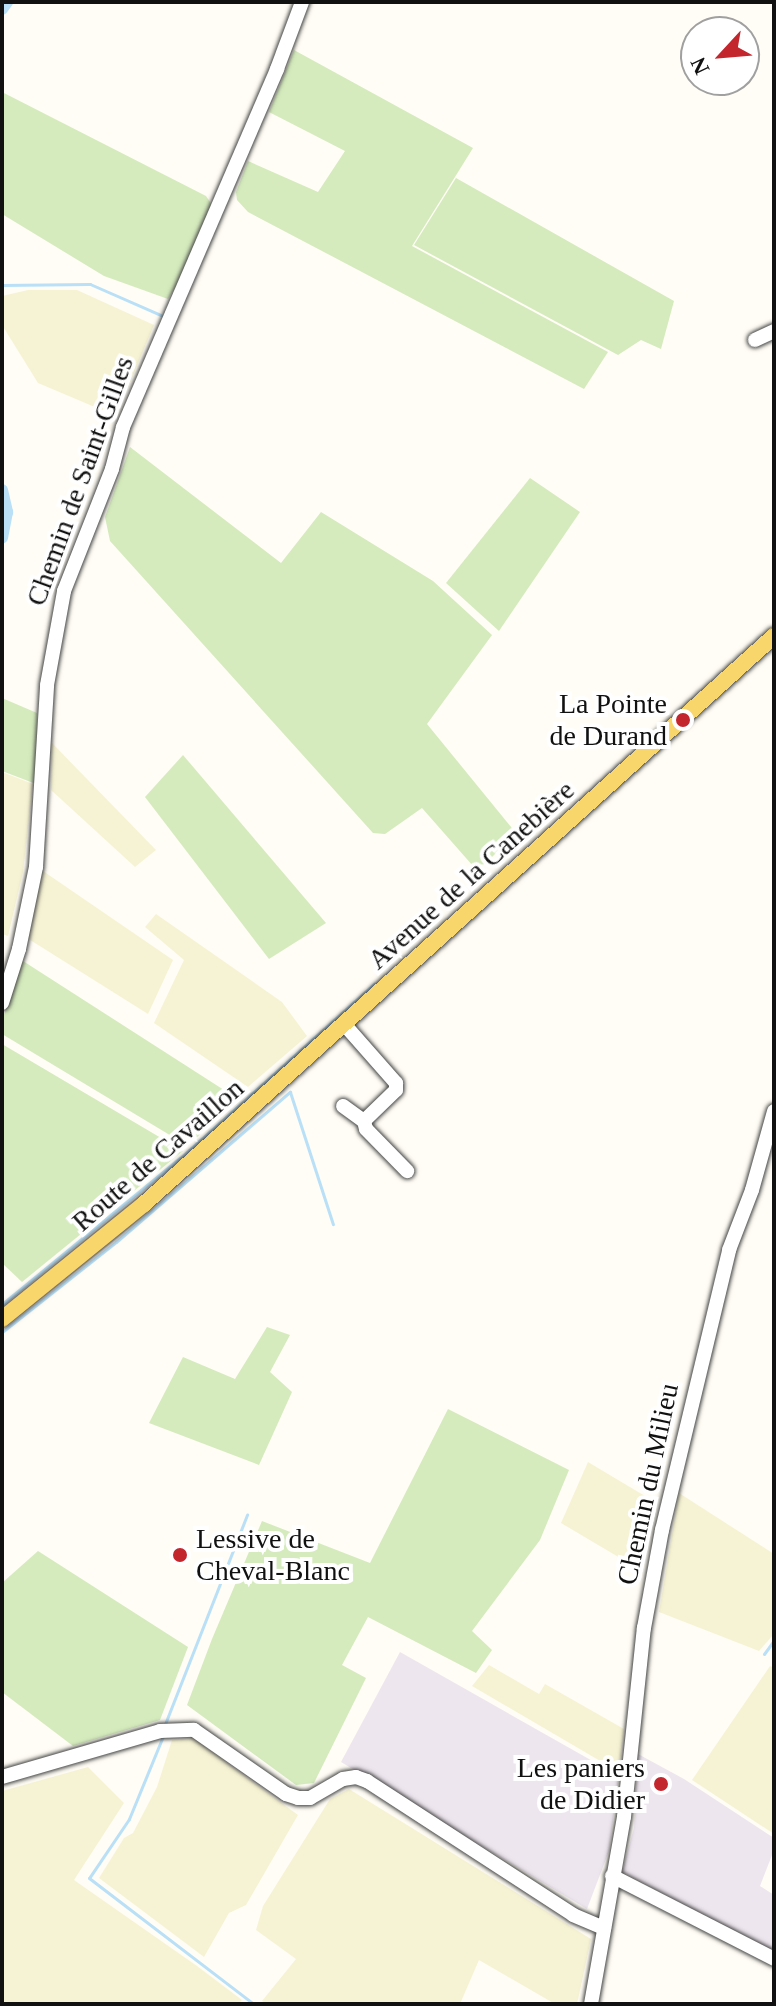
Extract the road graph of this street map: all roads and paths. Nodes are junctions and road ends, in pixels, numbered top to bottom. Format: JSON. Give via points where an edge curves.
{"nodes":[{"id":1,"x":302,"y":2,"type":"edge"},
{"id":2,"x":774,"y":331,"type":"edge"},
{"id":3,"x":755,"y":340,"type":"dead end"},
{"id":4,"x":774,"y":636,"type":"edge"},
{"id":5,"x":2,"y":1003,"type":"edge"},
{"id":6,"x":344,"y":1024,"type":"junction"},
{"id":7,"x":343,"y":1106,"type":"dead end"},
{"id":8,"x":774,"y":1111,"type":"edge"},
{"id":9,"x":364,"y":1121,"type":"junction"},
{"id":10,"x":407,"y":1171,"type":"dead end"},
{"id":11,"x":2,"y":1319,"type":"edge"},
{"id":12,"x":2,"y":1777,"type":"edge"},
{"id":13,"x":612,"y":1876,"type":"junction"},
{"id":14,"x":604,"y":1928,"type":"junction"},
{"id":15,"x":774,"y":1959,"type":"edge"},
{"id":16,"x":591,"y":2004,"type":"edge"}],
"edges":[{"from":1,"to":5,"type":"street","name":"Chemin de Saint-Gilles","via":[[134,401],[64,591],[47,685],[36,867]]},
{"from":2,"to":3,"type":"street"},
{"from":4,"to":6,"type":"main road","name":"Avenue de la Canebière"},
{"from":6,"to":9,"type":"street","via":[[396,1083],[396,1090]]},
{"from":6,"to":11,"type":"main road","name":"Route de Cavaillon","via":[[144,1204]]},
{"from":7,"to":9,"type":"street"},
{"from":8,"to":13,"type":"street","name":"Chemin du Milieu","via":[[729,1250],[669,1496],[644,1628],[626,1803]]},
{"from":9,"to":10,"type":"street"},
{"from":12,"to":14,"type":"street","via":[[160,1731],[194,1730],[298,1798],[310,1798],[343,1779],[367,1781],[573,1915]]},
{"from":13,"to":14,"type":"street","name":"Chemin du Milieu"},
{"from":13,"to":15,"type":"street"},
{"from":14,"to":16,"type":"street","name":"Chemin du Milieu"}]}
